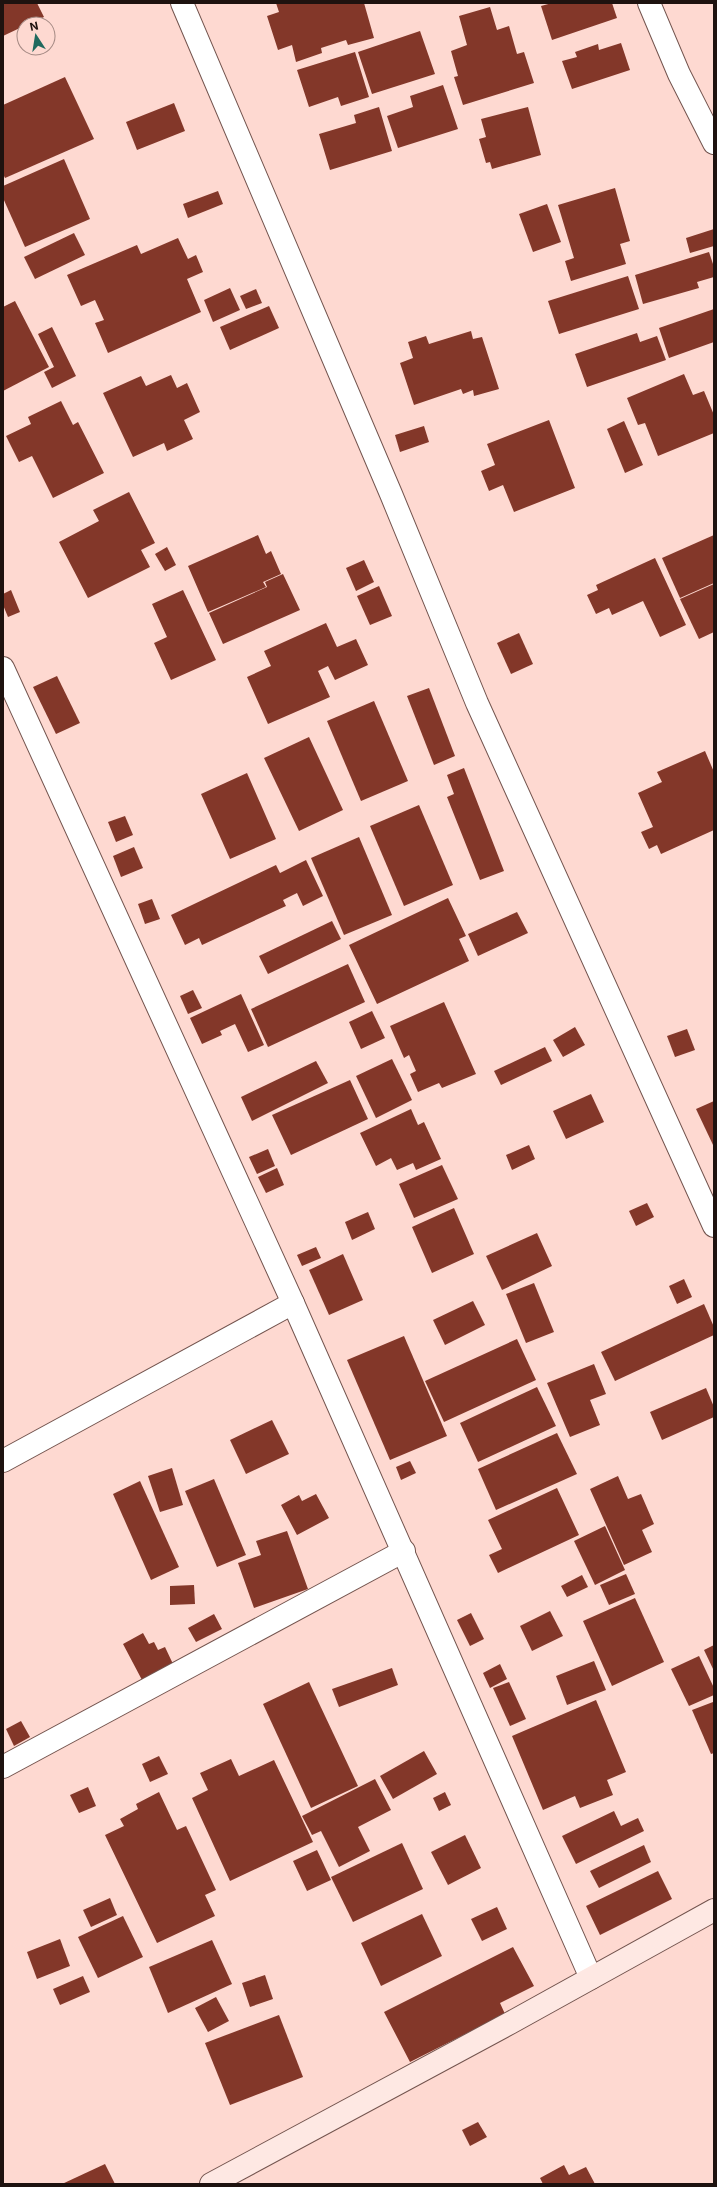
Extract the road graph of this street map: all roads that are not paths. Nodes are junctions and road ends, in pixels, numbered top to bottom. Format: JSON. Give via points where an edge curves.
{"nodes":[{"id":1,"x":182,"y":3,"type":"edge"},
{"id":2,"x":649,"y":3,"type":"edge"},
{"id":3,"x":714,"y":143,"type":"edge"},
{"id":4,"x":3,"y":668,"type":"edge"},
{"id":5,"x":714,"y":1226,"type":"edge"},
{"id":6,"x":293,"y":1303,"type":"junction"},
{"id":7,"x":3,"y":1461,"type":"edge"},
{"id":8,"x":404,"y":1551,"type":"junction"},
{"id":9,"x":3,"y":1767,"type":"edge"},
{"id":10,"x":714,"y":1910,"type":"edge"},
{"id":11,"x":591,"y":1978,"type":"junction"},
{"id":12,"x":234,"y":2179,"type":"edge"},
{"id":13,"x":211,"y":2184,"type":"edge"}],
"edges":[{"from":1,"to":5,"type":"street","via":[[477,703]]},
{"from":2,"to":3,"type":"street","via":[[679,74]]},
{"from":4,"to":6,"type":"street"},
{"from":6,"to":7,"type":"street"},
{"from":6,"to":8,"type":"street"},
{"from":8,"to":9,"type":"street"},
{"from":8,"to":11,"type":"street"},
{"from":10,"to":11,"type":"street"},
{"from":11,"to":12,"type":"street"},
{"from":12,"to":13,"type":"street"}]}
